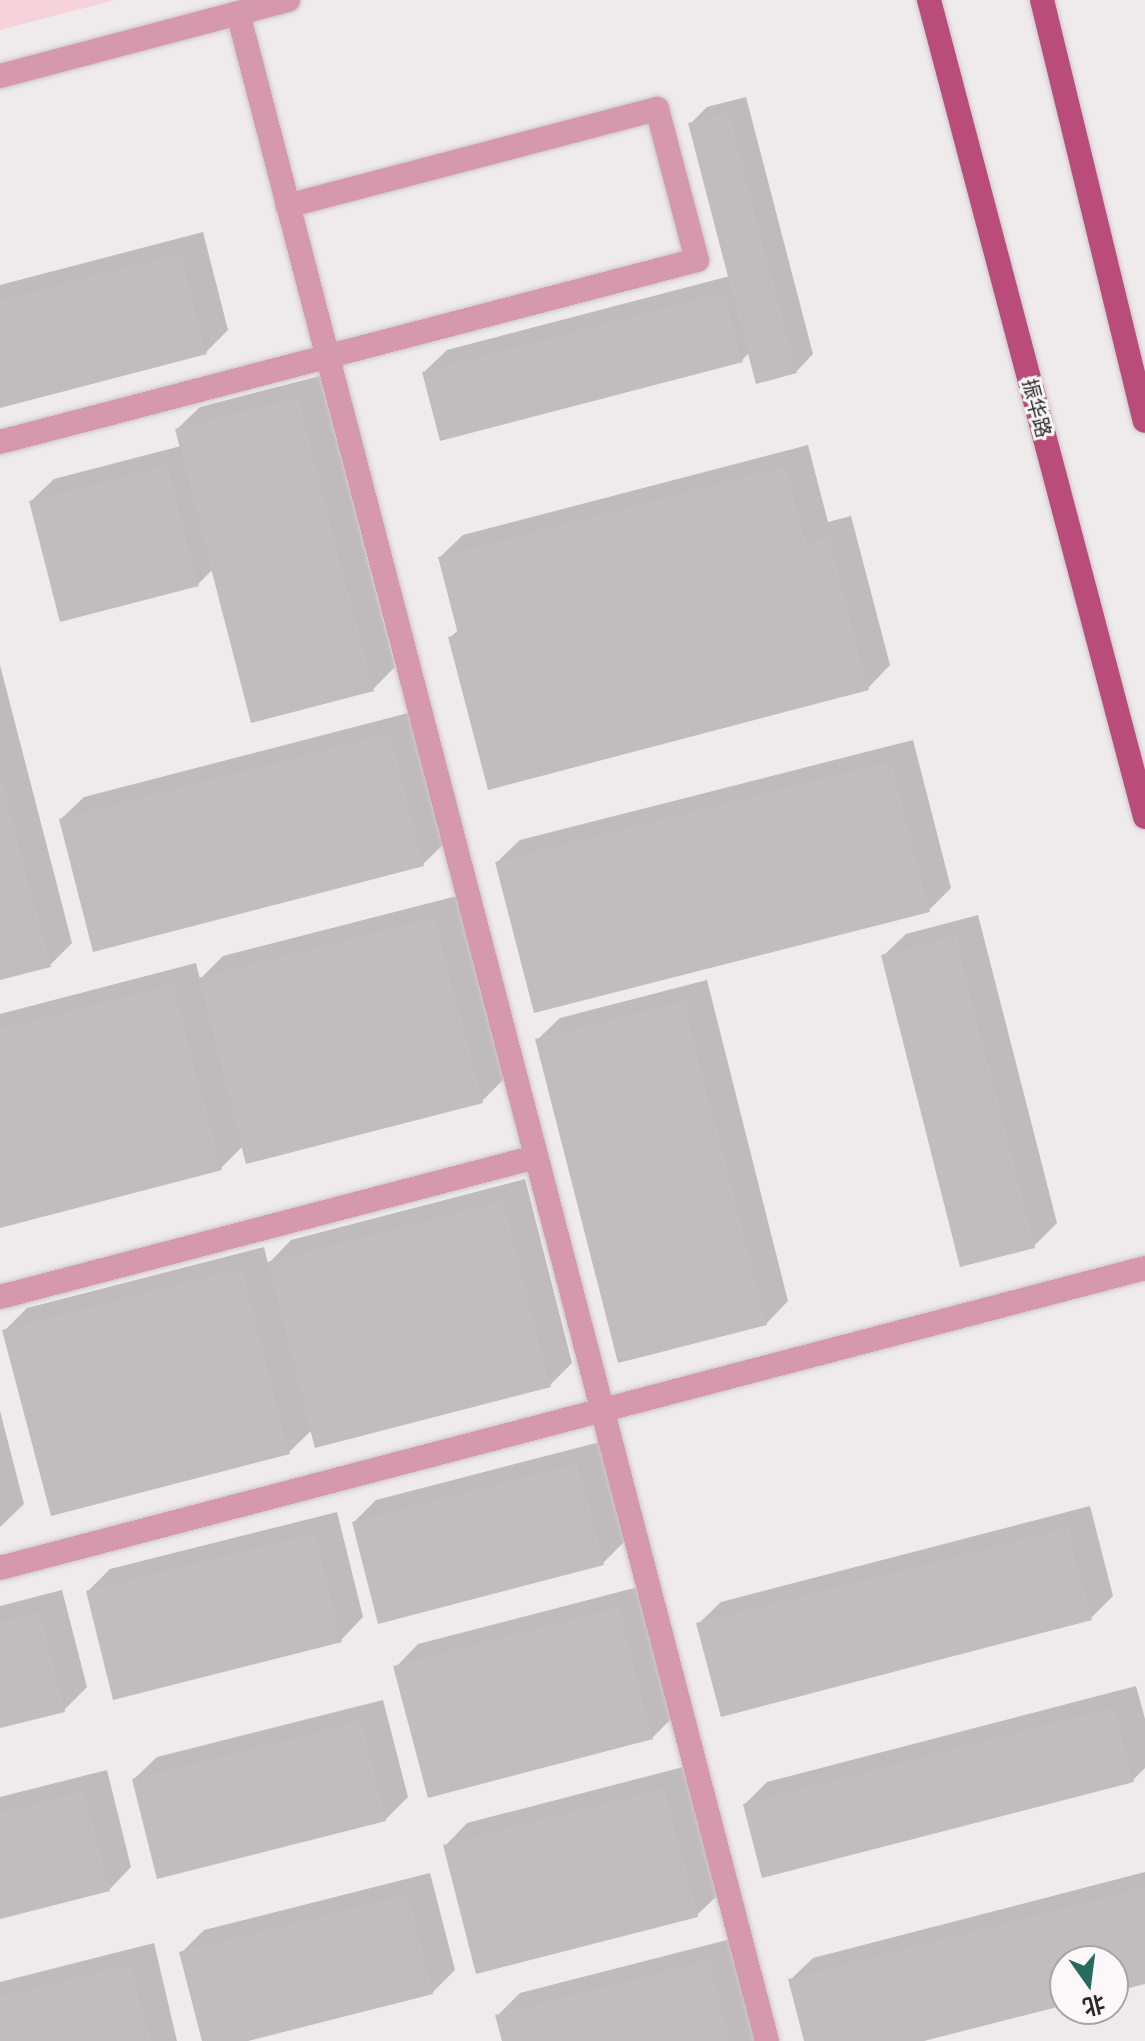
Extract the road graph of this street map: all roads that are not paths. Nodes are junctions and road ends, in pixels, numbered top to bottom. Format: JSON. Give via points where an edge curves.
{"nodes":[{"id":1,"x":288,"y":0,"type":"edge"},
{"id":2,"x":929,"y":0,"type":"edge"},
{"id":3,"x":1042,"y":0,"type":"edge"},
{"id":4,"x":238,"y":13,"type":"junction"},
{"id":5,"x":0,"y":76,"type":"edge"},
{"id":6,"x":288,"y":206,"type":"junction"},
{"id":7,"x":327,"y":357,"type":"junction"},
{"id":8,"x":1145,"y":421,"type":"edge"},
{"id":9,"x":0,"y":442,"type":"edge"},
{"id":10,"x":1145,"y":817,"type":"edge"},
{"id":11,"x":536,"y":1157,"type":"junction"},
{"id":12,"x":1145,"y":1268,"type":"edge"},
{"id":13,"x":0,"y":1297,"type":"edge"},
{"id":14,"x":602,"y":1409,"type":"junction"},
{"id":15,"x":0,"y":1568,"type":"edge"},
{"id":16,"x":767,"y":2041,"type":"edge"}],
"edges":[{"from":1,"to":4,"type":"street"},
{"from":2,"to":10,"type":"main road","name":"振华路"},
{"from":3,"to":8,"type":"main road"},
{"from":4,"to":5,"type":"street"},
{"from":4,"to":6,"type":"street"},
{"from":6,"to":7,"type":"street"},
{"from":6,"to":7,"type":"street","via":[[657,109],[697,260]]},
{"from":7,"to":9,"type":"street"},
{"from":7,"to":11,"type":"street"},
{"from":11,"to":13,"type":"street"},
{"from":11,"to":14,"type":"street"},
{"from":12,"to":14,"type":"street"},
{"from":14,"to":15,"type":"street"},
{"from":14,"to":16,"type":"street"}]}
